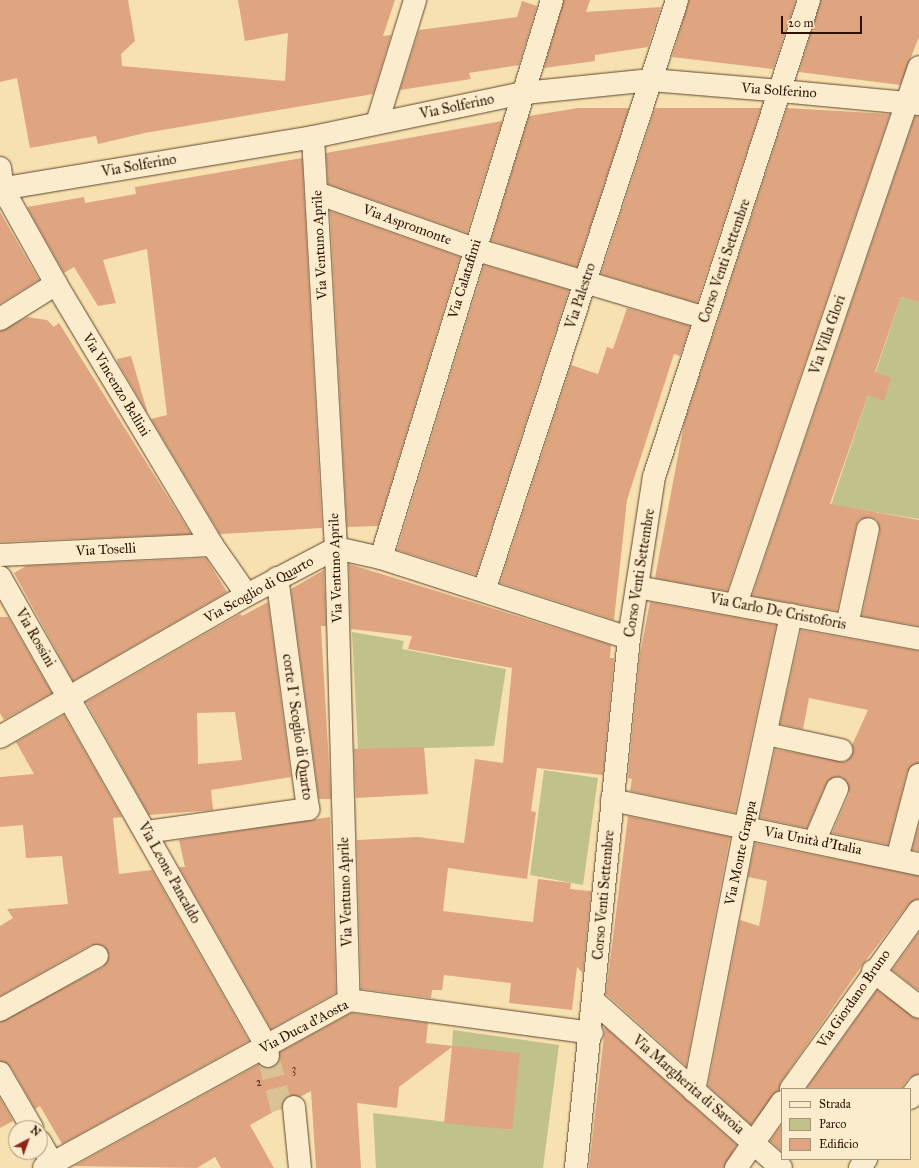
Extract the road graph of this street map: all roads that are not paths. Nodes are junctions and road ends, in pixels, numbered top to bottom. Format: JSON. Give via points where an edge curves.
{"nodes":[{"id":1,"x":414,"y":0,"type":"edge"},
{"id":2,"x":552,"y":0,"type":"edge"},
{"id":3,"x":677,"y":0,"type":"edge"},
{"id":4,"x":809,"y":0,"type":"edge"},
{"id":5,"x":919,"y":67,"type":"edge"},
{"id":6,"x":651,"y":80,"type":"junction"},
{"id":7,"x":781,"y":91,"type":"junction"},
{"id":8,"x":524,"y":93,"type":"junction"},
{"id":9,"x":913,"y":103,"type":"edge"},
{"id":10,"x":377,"y":123,"type":"junction"},
{"id":11,"x":313,"y":137,"type":"junction"},
{"id":12,"x":1,"y":182,"type":"edge"},
{"id":13,"x":317,"y":193,"type":"junction"},
{"id":14,"x":474,"y":249,"type":"junction"},
{"id":15,"x":586,"y":283,"type":"junction"},
{"id":16,"x":56,"y":284,"type":"junction"},
{"id":17,"x":705,"y":318,"type":"junction"},
{"id":18,"x":0,"y":319,"type":"edge"},
{"id":19,"x":868,"y":529,"type":"dead end"},
{"id":20,"x":212,"y":545,"type":"junction"},
{"id":21,"x":336,"y":548,"type":"junction"},
{"id":22,"x":0,"y":555,"type":"edge"},
{"id":23,"x":381,"y":558,"type":"junction"},
{"id":24,"x":0,"y":577,"type":"edge"},
{"id":25,"x":277,"y":578,"type":"junction"},
{"id":26,"x":636,"y":587,"type":"junction"},
{"id":27,"x":484,"y":591,"type":"junction"},
{"id":28,"x":247,"y":595,"type":"junction"},
{"id":29,"x":736,"y":604,"type":"junction"},
{"id":30,"x":791,"y":615,"type":"junction"},
{"id":31,"x":847,"y":626,"type":"junction"},
{"id":32,"x":629,"y":638,"type":"junction"},
{"id":33,"x":919,"y":639,"type":"edge"},
{"id":34,"x":71,"y":699,"type":"junction"},
{"id":35,"x":766,"y":734,"type":"junction"},
{"id":36,"x":0,"y":737,"type":"edge"},
{"id":37,"x":841,"y":750,"type":"dead end"},
{"id":38,"x":919,"y":775,"type":"edge"},
{"id":39,"x":837,"y":789,"type":"dead end"},
{"id":40,"x":612,"y":800,"type":"junction"},
{"id":41,"x":745,"y":828,"type":"junction"},
{"id":42,"x":146,"y":832,"type":"junction"},
{"id":43,"x":815,"y":840,"type":"junction"},
{"id":44,"x":897,"y":859,"type":"junction"},
{"id":45,"x":919,"y":864,"type":"edge"},
{"id":46,"x":919,"y":911,"type":"edge"},
{"id":47,"x":97,"y":956,"type":"dead end"},
{"id":48,"x":873,"y":971,"type":"junction"},
{"id":49,"x":349,"y":1000,"type":"junction"},
{"id":50,"x":595,"y":1002,"type":"junction"},
{"id":51,"x":919,"y":1007,"type":"edge"},
{"id":52,"x":0,"y":1010,"type":"edge"},
{"id":53,"x":592,"y":1033,"type":"junction"},
{"id":54,"x":272,"y":1049,"type":"junction"},
{"id":55,"x":0,"y":1073,"type":"edge"},
{"id":56,"x":919,"y":1086,"type":"edge"},
{"id":57,"x":792,"y":1088,"type":"edge"},
{"id":58,"x":694,"y":1091,"type":"junction"},
{"id":59,"x":911,"y":1097,"type":"edge"},
{"id":60,"x":781,"y":1103,"type":"edge"},
{"id":61,"x":288,"y":1110,"type":"tunnel mouth"},
{"id":62,"x":27,"y":1120,"type":"edge"},
{"id":63,"x":754,"y":1143,"type":"junction"},
{"id":64,"x":50,"y":1166,"type":"edge"},
{"id":65,"x":300,"y":1168,"type":"edge"},
{"id":66,"x":576,"y":1168,"type":"edge"},
{"id":67,"x":736,"y":1168,"type":"edge"},
{"id":68,"x":781,"y":1168,"type":"edge"}],
"edges":[{"from":1,"to":10,"type":"street"},
{"from":2,"to":8,"type":"street","name":"Via Calatafimi"},
{"from":3,"to":6,"type":"street","name":"Via Palestro"},
{"from":4,"to":7,"type":"street","name":"Corso Venti Settembre"},
{"from":5,"to":9,"type":"street","name":"Via Villa Glori"},
{"from":6,"to":7,"type":"street","name":"Via Solferino"},
{"from":6,"to":8,"type":"street","name":"Via Solferino"},
{"from":6,"to":15,"type":"street","name":"Via Palestro"},
{"from":7,"to":9,"type":"street","name":"Via Solferino"},
{"from":7,"to":17,"type":"street","name":"Corso Venti Settembre"},
{"from":8,"to":10,"type":"street","name":"Via Solferino"},
{"from":8,"to":14,"type":"street","name":"Via Calatafimi"},
{"from":9,"to":29,"type":"street","name":"Via Villa Glori"},
{"from":10,"to":11,"type":"street","name":"Via Solferino"},
{"from":11,"to":12,"type":"street","name":"Via Solferino"},
{"from":11,"to":13,"type":"street","name":"Via Ventuno Aprile"},
{"from":12,"to":16,"type":"street","name":"Via Vincenzo Bellini"},
{"from":13,"to":14,"type":"street","name":"Via Aspromonte"},
{"from":13,"to":21,"type":"street","name":"Via Ventuno Aprile"},
{"from":14,"to":15,"type":"street","name":"Via Aspromonte"},
{"from":14,"to":23,"type":"street","name":"Via Calatafimi"},
{"from":15,"to":17,"type":"street","name":"Via Aspromonte"},
{"from":15,"to":27,"type":"street","name":"Via Palestro"},
{"from":16,"to":18,"type":"street"},
{"from":16,"to":20,"type":"street","name":"Via Vincenzo Bellini"},
{"from":17,"to":26,"type":"street","name":"Corso Venti Settembre","via":[[654,477]]},
{"from":19,"to":31,"type":"street"},
{"from":20,"to":22,"type":"street","name":"Via Toselli"},
{"from":20,"to":28,"type":"street","name":"Via Vincenzo Bellini"},
{"from":21,"to":23,"type":"street"},
{"from":21,"to":25,"type":"street","name":"Via Scoglio di Quarto"},
{"from":21,"to":49,"type":"street","name":"Via Ventuno Aprile"},
{"from":23,"to":27,"type":"street"},
{"from":24,"to":34,"type":"street","name":"Via Rossini"},
{"from":25,"to":28,"type":"street","name":"Via Scoglio di Quarto"},
{"from":25,"to":42,"type":"street","name":"corte I^ Scoglio di Quarto","via":[[308,809]]},
{"from":26,"to":29,"type":"street","name":"Via Carlo De Cristoforis"},
{"from":26,"to":32,"type":"street","name":"Corso Venti Settembre"},
{"from":27,"to":32,"type":"street"},
{"from":28,"to":34,"type":"street","name":"Via Scoglio di Quarto"},
{"from":29,"to":30,"type":"street","name":"Via Carlo De Cristoforis"},
{"from":30,"to":31,"type":"street","name":"Via Carlo De Cristoforis"},
{"from":30,"to":35,"type":"street","name":"Via Monte Grappa"},
{"from":31,"to":33,"type":"street","name":"Via Carlo De Cristoforis"},
{"from":32,"to":40,"type":"street","name":"Corso Venti Settembre"},
{"from":34,"to":36,"type":"street","name":"Via Scoglio di Quarto"},
{"from":34,"to":42,"type":"street","name":"Via Leone Pancaldo"},
{"from":35,"to":37,"type":"street"},
{"from":35,"to":41,"type":"street","name":"Via Monte Grappa"},
{"from":38,"to":44,"type":"street"},
{"from":39,"to":43,"type":"street"},
{"from":40,"to":41,"type":"street","name":"Via Unità d'Italia"},
{"from":40,"to":50,"type":"street","name":"Corso Venti Settembre"},
{"from":41,"to":43,"type":"street","name":"Via Unità d'Italia"},
{"from":41,"to":58,"type":"street","name":"Via Monte Grappa"},
{"from":42,"to":54,"type":"street","name":"Via Leone Pancaldo"},
{"from":43,"to":44,"type":"street","name":"Via Unità d'Italia"},
{"from":44,"to":45,"type":"street","name":"Via Unità d'Italia"},
{"from":46,"to":48,"type":"street","name":"Via Giordano Bruno"},
{"from":47,"to":52,"type":"street"},
{"from":48,"to":51,"type":"street"},
{"from":48,"to":57,"type":"street","name":"Via Giordano Bruno"},
{"from":49,"to":53,"type":"street","name":"Via Duca d'Aosta"},
{"from":49,"to":54,"type":"street","name":"Via Duca d'Aosta"},
{"from":50,"to":53,"type":"street","name":"Corso Venti Settembre"},
{"from":50,"to":58,"type":"street","name":"Via Margherita di Savoia"},
{"from":53,"to":66,"type":"street","name":"Corso Venti Settembre"},
{"from":54,"to":64,"type":"street","name":"Via Duca d'Aosta"},
{"from":55,"to":62,"type":"street"},
{"from":56,"to":59,"type":"street"},
{"from":58,"to":63,"type":"street","name":"Via Margherita di Savoia"},
{"from":60,"to":63,"type":"street"},
{"from":61,"to":65,"type":"street"},
{"from":63,"to":67,"type":"street"},
{"from":63,"to":68,"type":"street","name":"Via Margherita di Savoia"}]}
